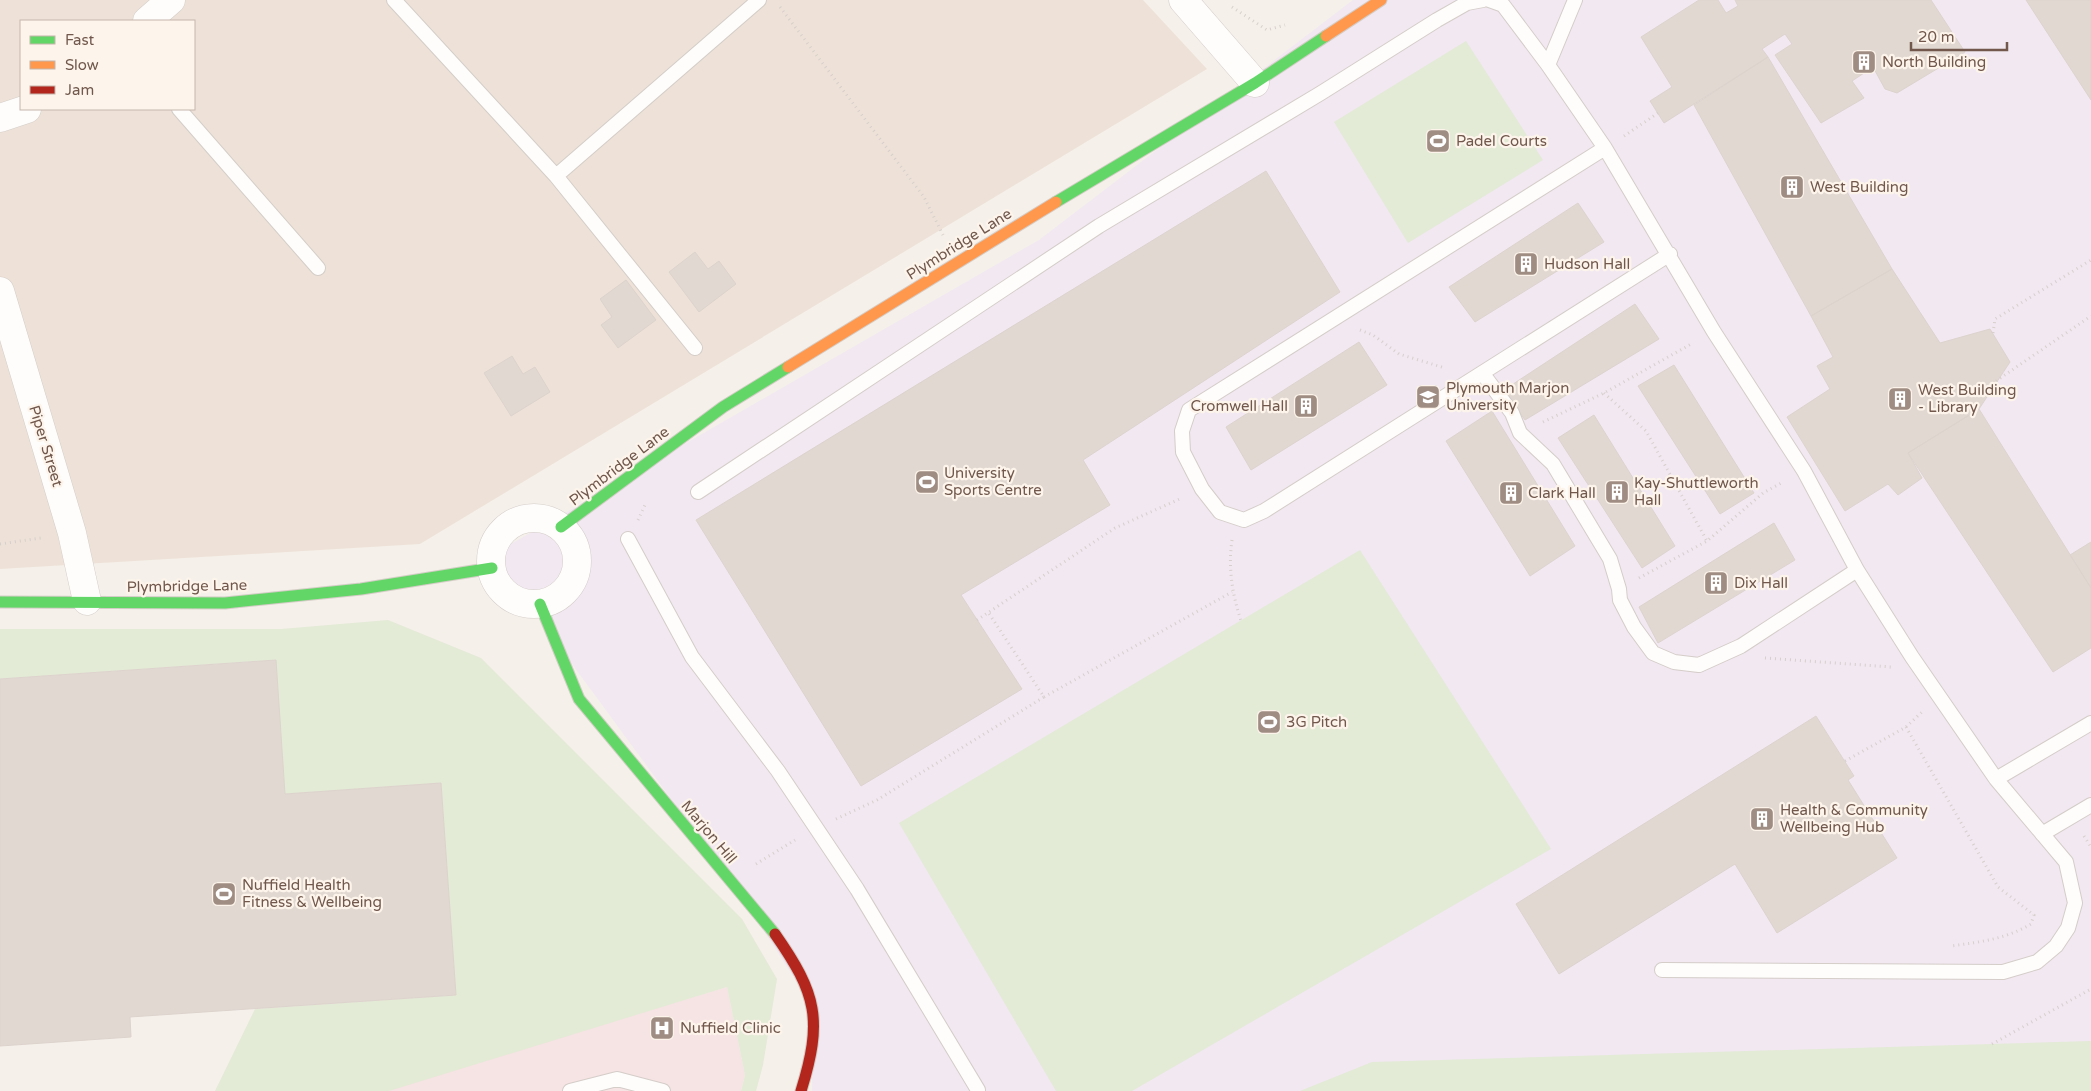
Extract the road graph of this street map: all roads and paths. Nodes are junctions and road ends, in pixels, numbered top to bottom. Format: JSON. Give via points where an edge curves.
{"nodes":[{"id":1,"x":171,"y":0,"type":"edge"},
{"id":2,"x":394,"y":0,"type":"edge"},
{"id":3,"x":759,"y":0,"type":"edge"},
{"id":4,"x":774,"y":0,"type":"edge"},
{"id":5,"x":1183,"y":0,"type":"edge"},
{"id":6,"x":1381,"y":0,"type":"edge"},
{"id":7,"x":1483,"y":0,"type":"edge"},
{"id":8,"x":1489,"y":0,"type":"edge"},
{"id":9,"x":1575,"y":0,"type":"edge"},
{"id":10,"x":1230,"y":6,"type":"dead end"},
{"id":11,"x":148,"y":20,"type":"edge"},
{"id":12,"x":1294,"y":22,"type":"dead end"},
{"id":13,"x":1548,"y":65,"type":"junction"},
{"id":14,"x":1255,"y":83,"type":"junction"},
{"id":15,"x":24,"y":110,"type":"edge"},
{"id":16,"x":180,"y":110,"type":"edge"},
{"id":17,"x":1658,"y":113,"type":"dead end"},
{"id":18,"x":0,"y":118,"type":"edge"},
{"id":19,"x":1605,"y":148,"type":"junction"},
{"id":20,"x":556,"y":176,"type":"junction"},
{"id":21,"x":1670,"y":254,"type":"junction"},
{"id":22,"x":2091,"y":260,"type":"edge"},
{"id":23,"x":957,"y":262,"type":"junction"},
{"id":24,"x":318,"y":268,"type":"dead end"},
{"id":25,"x":0,"y":291,"type":"edge"},
{"id":26,"x":2091,"y":316,"type":"edge"},
{"id":27,"x":1335,"y":318,"type":"junction"},
{"id":28,"x":2084,"y":320,"type":"junction"},
{"id":29,"x":2091,"y":322,"type":"edge"},
{"id":30,"x":1714,"y":332,"type":"junction"},
{"id":31,"x":1993,"y":333,"type":"dead end"},
{"id":32,"x":695,"y":348,"type":"dead end"},
{"id":33,"x":1480,"y":376,"type":"junction"},
{"id":34,"x":1996,"y":381,"type":"dead end"},
{"id":35,"x":1604,"y":393,"type":"junction"},
{"id":36,"x":1520,"y":433,"type":"junction"},
{"id":37,"x":1804,"y":471,"type":"junction"},
{"id":38,"x":1202,"y":489,"type":"junction"},
{"id":39,"x":698,"y":492,"type":"dead end"},
{"id":40,"x":1235,"y":517,"type":"junction"},
{"id":41,"x":561,"y":527,"type":"junction"},
{"id":42,"x":72,"y":533,"type":"junction"},
{"id":43,"x":628,"y":539,"type":"dead end"},
{"id":44,"x":1707,"y":542,"type":"junction"},
{"id":45,"x":0,"y":544,"type":"edge"},
{"id":46,"x":492,"y":568,"type":"junction"},
{"id":47,"x":1857,"y":570,"type":"junction"},
{"id":48,"x":1619,"y":589,"type":"junction"},
{"id":49,"x":1232,"y":592,"type":"junction"},
{"id":50,"x":87,"y":601,"type":"junction"},
{"id":51,"x":0,"y":602,"type":"edge"},
{"id":52,"x":540,"y":604,"type":"junction"},
{"id":53,"x":988,"y":612,"type":"junction"},
{"id":54,"x":977,"y":620,"type":"dead end"},
{"id":55,"x":1241,"y":621,"type":"dead end"},
{"id":56,"x":1741,"y":646,"type":"junction"},
{"id":57,"x":1912,"y":657,"type":"junction"},
{"id":58,"x":1044,"y":697,"type":"junction"},
{"id":59,"x":1939,"y":697,"type":"junction"},
{"id":60,"x":2091,"y":723,"type":"edge"},
{"id":61,"x":1906,"y":727,"type":"junction"},
{"id":62,"x":1845,"y":761,"type":"dead end"},
{"id":63,"x":1996,"y":779,"type":"junction"},
{"id":64,"x":2091,"y":805,"type":"edge"},
{"id":65,"x":816,"y":828,"type":"junction"},
{"id":66,"x":2042,"y":834,"type":"junction"},
{"id":67,"x":730,"y":879,"type":"junction"},
{"id":68,"x":1949,"y":946,"type":"dead end"},
{"id":69,"x":1662,"y":970,"type":"dead end"},
{"id":70,"x":2091,"y":988,"type":"edge"},
{"id":71,"x":1992,"y":1044,"type":"dead end"},
{"id":72,"x":978,"y":1090,"type":"edge"},
{"id":73,"x":570,"y":1091,"type":"edge"},
{"id":74,"x":662,"y":1091,"type":"edge"},
{"id":75,"x":801,"y":1091,"type":"edge"}],
"edges":[{"from":1,"to":11,"type":"street"},
{"from":2,"to":20,"type":"lane"},
{"from":3,"to":20,"type":"lane"},
{"from":4,"to":23,"type":"path","via":[[924,197]]},
{"from":5,"to":14,"type":"street"},
{"from":6,"to":14,"type":"street","name":"Plymbridge Lane"},
{"from":7,"to":39,"type":"lane","via":[[1467,3],[1437,20],[1099,226]]},
{"from":8,"to":13,"type":"lane","via":[[1503,5]]},
{"from":9,"to":13,"type":"lane"},
{"from":10,"to":12,"type":"path","via":[[1267,30]]},
{"from":13,"to":19,"type":"lane"},
{"from":14,"to":23,"type":"street","name":"Plymbridge Lane"},
{"from":15,"to":18,"type":"street"},
{"from":16,"to":24,"type":"lane"},
{"from":17,"to":19,"type":"path"},
{"from":19,"to":21,"type":"lane"},
{"from":19,"to":27,"type":"lane"},
{"from":20,"to":32,"type":"lane"},
{"from":21,"to":30,"type":"lane"},
{"from":21,"to":33,"type":"lane"},
{"from":22,"to":31,"type":"path","via":[[1995,319]]},
{"from":23,"to":41,"type":"street","name":"Plymbridge Lane","via":[[723,407]]},
{"from":25,"to":42,"type":"street","name":"Piper Street"},
{"from":26,"to":28,"type":"path"},
{"from":27,"to":33,"type":"path","via":[[1373,335],[1399,354]]},
{"from":27,"to":38,"type":"lane","via":[[1189,410],[1182,431],[1183,452]]},
{"from":28,"to":29,"type":"path"},
{"from":28,"to":34,"type":"path"},
{"from":30,"to":35,"type":"path"},
{"from":30,"to":37,"type":"lane"},
{"from":33,"to":36,"type":"lane","via":[[1512,413]]},
{"from":33,"to":40,"type":"lane","via":[[1264,511],[1244,520]]},
{"from":35,"to":36,"type":"path"},
{"from":35,"to":44,"type":"path","via":[[1646,431]]},
{"from":36,"to":48,"type":"lane","via":[[1553,464],[1610,559]]},
{"from":37,"to":44,"type":"path","via":[[1763,493]]},
{"from":37,"to":47,"type":"lane"},
{"from":38,"to":40,"type":"lane","via":[[1220,512]]},
{"from":38,"to":53,"type":"path","via":[[1115,528]]},
{"from":40,"to":49,"type":"path","via":[[1230,557]]},
{"from":41,"to":46,"type":"street","via":[[543,518],[515,522],[496,542]]},
{"from":41,"to":52,"type":"street","via":[[574,544],[576,572],[560,596]]},
{"from":42,"to":45,"type":"path"},
{"from":42,"to":50,"type":"street","name":"Piper Street"},
{"from":43,"to":65,"type":"lane","via":[[692,657],[778,771]]},
{"from":44,"to":48,"type":"path"},
{"from":46,"to":50,"type":"street","name":"Plymbridge Lane","via":[[361,589],[225,602]]},
{"from":46,"to":52,"type":"street","via":[[496,580],[509,595],[520,601]]},
{"from":47,"to":56,"type":"lane"},
{"from":47,"to":57,"type":"lane"},
{"from":48,"to":56,"type":"lane","via":[[1620,600],[1634,627],[1653,653],[1674,662],[1699,665]]},
{"from":49,"to":55,"type":"path"},
{"from":49,"to":58,"type":"path"},
{"from":50,"to":51,"type":"street","name":"Plymbridge Lane"},
{"from":52,"to":67,"type":"street","name":"Marjon Hill","via":[[579,699]]},
{"from":53,"to":54,"type":"path"},
{"from":53,"to":58,"type":"path"},
{"from":56,"to":57,"type":"path","via":[[1756,658],[1872,666],[1891,667]]},
{"from":57,"to":59,"type":"lane"},
{"from":58,"to":65,"type":"path","via":[[877,800]]},
{"from":59,"to":61,"type":"path"},
{"from":59,"to":63,"type":"lane"},
{"from":60,"to":63,"type":"lane"},
{"from":61,"to":62,"type":"path"},
{"from":61,"to":68,"type":"path","via":[[1998,887],[2034,915],[2032,924],[2017,933]]},
{"from":63,"to":66,"type":"lane"},
{"from":64,"to":66,"type":"lane"},
{"from":65,"to":67,"type":"path"},
{"from":65,"to":72,"type":"lane"},
{"from":66,"to":69,"type":"lane","via":[[2066,862],[2075,903],[2068,928],[2056,946],[2037,962],[2003,972]]},
{"from":67,"to":75,"type":"street","name":"Marjon Hill","via":[[799,969],[813,1007],[808,1070]]},
{"from":70,"to":71,"type":"path"},
{"from":73,"to":74,"type":"lane","via":[[617,1079]]}]}
